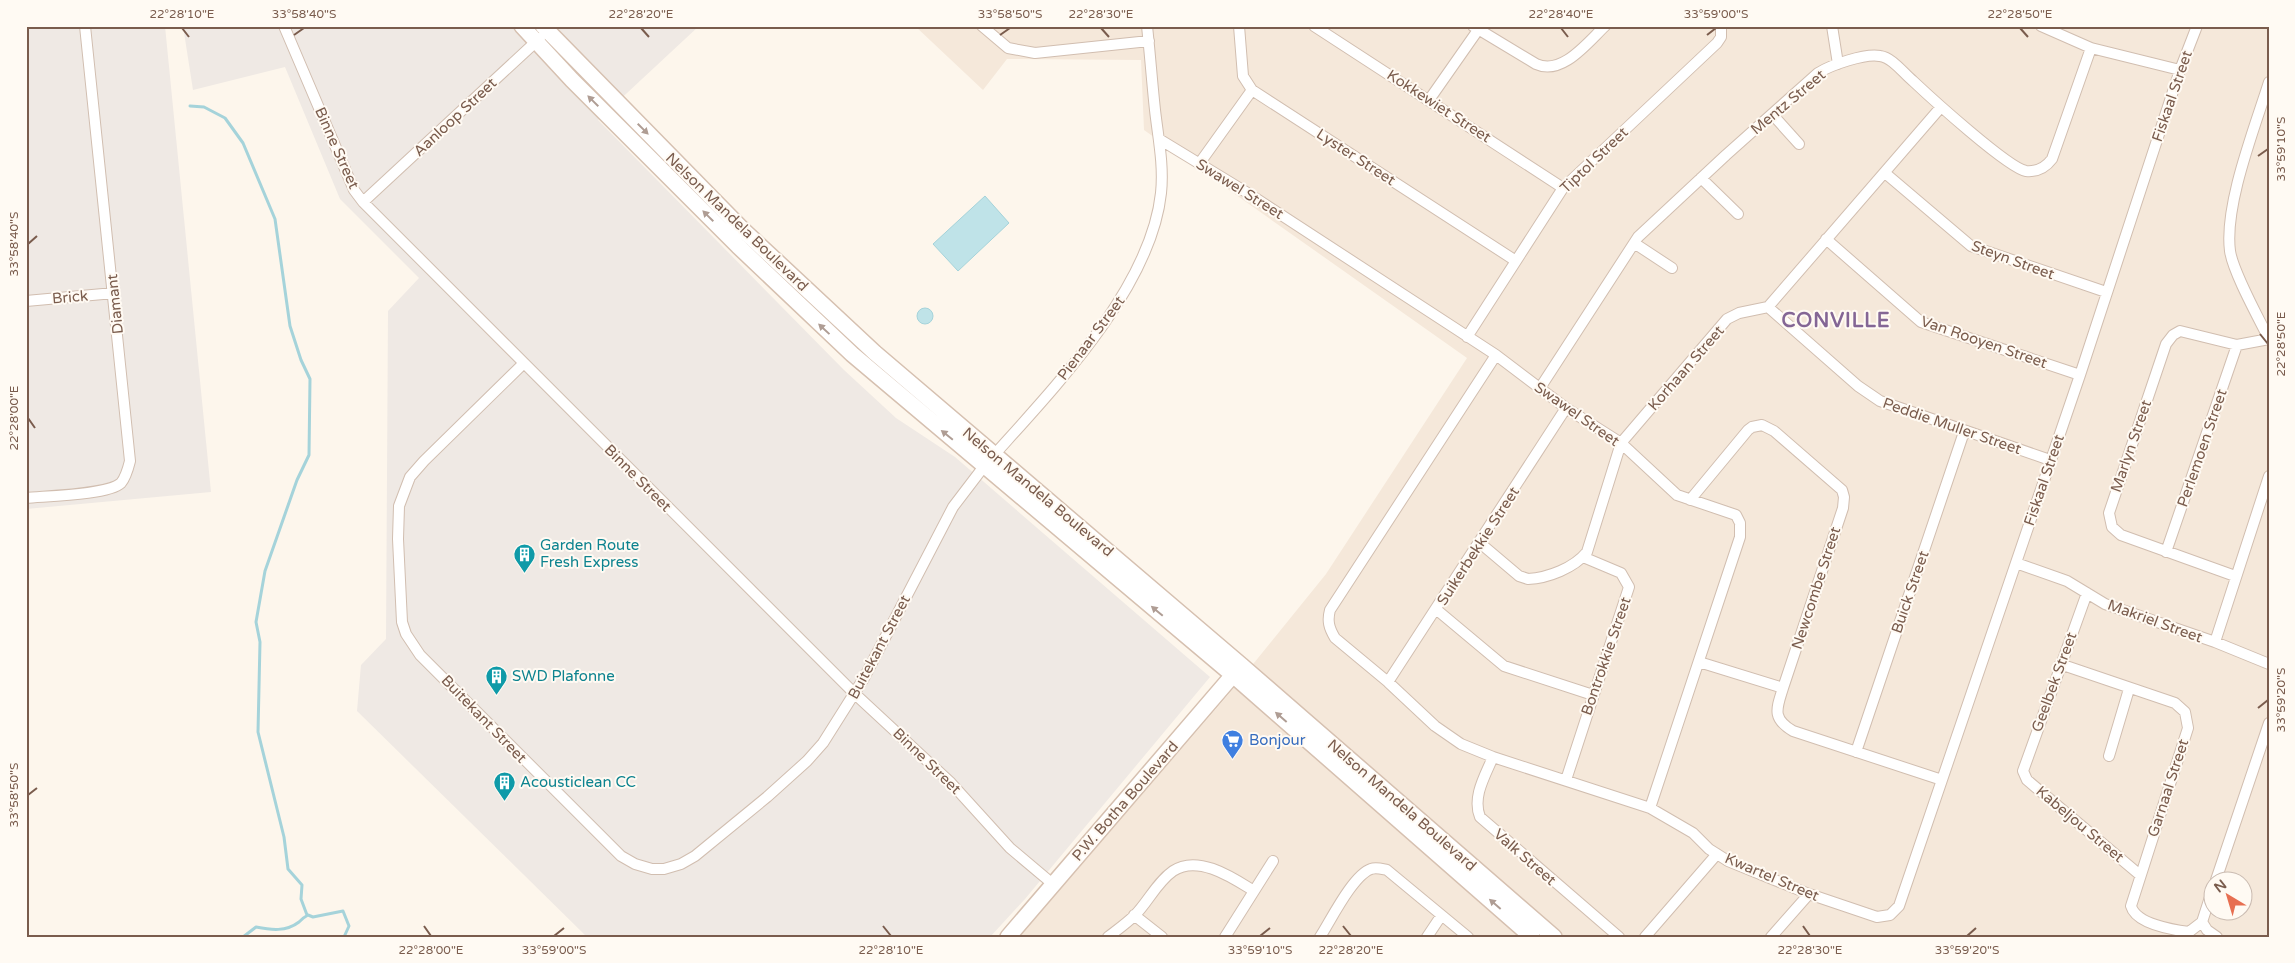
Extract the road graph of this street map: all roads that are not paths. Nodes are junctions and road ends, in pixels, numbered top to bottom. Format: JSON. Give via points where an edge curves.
{"nodes":[{"id":1,"x":85,"y":26,"type":"edge"},
{"id":2,"x":284,"y":26,"type":"edge"},
{"id":3,"x":522,"y":26,"type":"edge"},
{"id":4,"x":982,"y":26,"type":"edge"},
{"id":5,"x":1148,"y":26,"type":"edge"},
{"id":6,"x":1239,"y":26,"type":"edge"},
{"id":7,"x":1314,"y":26,"type":"edge"},
{"id":8,"x":1721,"y":26,"type":"edge"},
{"id":9,"x":1832,"y":26,"type":"edge"},
{"id":10,"x":1601,"y":27,"type":"edge"},
{"id":11,"x":2196,"y":27,"type":"edge"},
{"id":12,"x":1475,"y":28,"type":"edge"},
{"id":13,"x":2048,"y":28,"type":"edge"},
{"id":14,"x":545,"y":29,"type":"edge"},
{"id":15,"x":1148,"y":41,"type":"junction"},
{"id":16,"x":536,"y":42,"type":"junction"},
{"id":17,"x":2091,"y":48,"type":"junction"},
{"id":18,"x":1838,"y":64,"type":"junction"},
{"id":19,"x":2180,"y":70,"type":"junction"},
{"id":20,"x":2269,"y":82,"type":"edge"},
{"id":21,"x":1252,"y":90,"type":"junction"},
{"id":22,"x":1429,"y":100,"type":"junction"},
{"id":23,"x":1941,"y":107,"type":"junction"},
{"id":24,"x":1772,"y":114,"type":"junction"},
{"id":25,"x":1159,"y":139,"type":"junction"},
{"id":26,"x":1799,"y":144,"type":"dead end"},
{"id":27,"x":1200,"y":164,"type":"junction"},
{"id":28,"x":1885,"y":173,"type":"junction"},
{"id":29,"x":1701,"y":178,"type":"junction"},
{"id":30,"x":1563,"y":188,"type":"junction"},
{"id":31,"x":363,"y":202,"type":"junction"},
{"id":32,"x":1738,"y":214,"type":"dead end"},
{"id":33,"x":1826,"y":239,"type":"junction"},
{"id":34,"x":1634,"y":243,"type":"junction"},
{"id":35,"x":1516,"y":260,"type":"junction"},
{"id":36,"x":1672,"y":268,"type":"dead end"},
{"id":37,"x":2106,"y":292,"type":"junction"},
{"id":38,"x":114,"y":293,"type":"junction"},
{"id":39,"x":26,"y":301,"type":"edge"},
{"id":40,"x":1768,"y":307,"type":"junction"},
{"id":41,"x":1467,"y":337,"type":"junction"},
{"id":42,"x":2269,"y":339,"type":"edge"},
{"id":43,"x":2237,"y":344,"type":"junction"},
{"id":44,"x":1496,"y":356,"type":"junction"},
{"id":45,"x":524,"y":363,"type":"junction"},
{"id":46,"x":2080,"y":375,"type":"junction"},
{"id":47,"x":1540,"y":388,"type":"junction"},
{"id":48,"x":1566,"y":408,"type":"junction"},
{"id":49,"x":1964,"y":432,"type":"junction"},
{"id":50,"x":1621,"y":443,"type":"junction"},
{"id":51,"x":990,"y":460,"type":"junction"},
{"id":52,"x":2050,"y":460,"type":"junction"},
{"id":53,"x":2269,"y":476,"type":"edge"},
{"id":54,"x":26,"y":498,"type":"edge"},
{"id":55,"x":1690,"y":500,"type":"junction"},
{"id":56,"x":1480,"y":543,"type":"junction"},
{"id":57,"x":2166,"y":552,"type":"junction"},
{"id":58,"x":1583,"y":557,"type":"junction"},
{"id":59,"x":2016,"y":562,"type":"junction"},
{"id":60,"x":2235,"y":576,"type":"junction"},
{"id":61,"x":2086,"y":593,"type":"junction"},
{"id":62,"x":1436,"y":610,"type":"junction"},
{"id":63,"x":2215,"y":642,"type":"junction"},
{"id":64,"x":1699,"y":662,"type":"junction"},
{"id":65,"x":2060,"y":664,"type":"junction"},
{"id":66,"x":2269,"y":664,"type":"edge"},
{"id":67,"x":1237,"y":670,"type":"junction"},
{"id":68,"x":1388,"y":682,"type":"junction"},
{"id":69,"x":1783,"y":688,"type":"junction"},
{"id":70,"x":2129,"y":689,"type":"junction"},
{"id":71,"x":855,"y":694,"type":"junction"},
{"id":72,"x":1592,"y":696,"type":"junction"},
{"id":73,"x":2269,"y":723,"type":"edge"},
{"id":74,"x":2267,"y":736,"type":"edge"},
{"id":75,"x":1856,"y":752,"type":"junction"},
{"id":76,"x":2109,"y":756,"type":"dead end"},
{"id":77,"x":1492,"y":758,"type":"junction"},
{"id":78,"x":2023,"y":771,"type":"joint"},
{"id":79,"x":1566,"y":780,"type":"junction"},
{"id":80,"x":1942,"y":780,"type":"junction"},
{"id":81,"x":1650,"y":808,"type":"junction"},
{"id":82,"x":1418,"y":829,"type":"junction"},
{"id":83,"x":1717,"y":854,"type":"junction"},
{"id":84,"x":1274,"y":862,"type":"dead end"},
{"id":85,"x":2220,"y":870,"type":"edge"},
{"id":86,"x":2140,"y":875,"type":"junction"},
{"id":87,"x":1054,"y":885,"type":"junction"},
{"id":88,"x":1254,"y":891,"type":"junction"},
{"id":89,"x":1809,"y":894,"type":"junction"},
{"id":90,"x":1134,"y":915,"type":"junction"},
{"id":91,"x":1441,"y":916,"type":"junction"},
{"id":92,"x":1877,"y":917,"type":"joint"},
{"id":93,"x":2202,"y":922,"type":"joint"},
{"id":94,"x":1546,"y":935,"type":"edge"},
{"id":95,"x":1008,"y":937,"type":"edge"},
{"id":96,"x":1108,"y":937,"type":"edge"},
{"id":97,"x":1162,"y":937,"type":"edge"},
{"id":98,"x":1225,"y":937,"type":"edge"},
{"id":99,"x":1320,"y":937,"type":"edge"},
{"id":100,"x":1427,"y":937,"type":"edge"},
{"id":101,"x":1468,"y":937,"type":"edge"},
{"id":102,"x":1532,"y":937,"type":"edge"},
{"id":103,"x":1618,"y":937,"type":"edge"},
{"id":104,"x":1645,"y":937,"type":"edge"},
{"id":105,"x":1771,"y":937,"type":"edge"},
{"id":106,"x":2217,"y":937,"type":"edge"}],
"edges":[{"from":1,"to":38,"type":"street","name":"Diamant"},
{"from":2,"to":31,"type":"street","name":"Binne Street","via":[[354,190]]},
{"from":3,"to":16,"type":"street","name":"Nelson Mandela Boulevard"},
{"from":4,"to":15,"type":"street","via":[[1008,48],[1035,53]]},
{"from":5,"to":15,"type":"street","name":"Pienaar Street"},
{"from":6,"to":21,"type":"street","via":[[1243,76]]},
{"from":7,"to":22,"type":"street","name":"Kokkewiet Street"},
{"from":8,"to":30,"type":"street","name":"Tiptol Street","via":[[1721,37],[1717,43]]},
{"from":9,"to":18,"type":"street"},
{"from":10,"to":12,"type":"street","via":[[1555,67],[1536,64]]},
{"from":11,"to":19,"type":"street","name":"Fiskaal Street"},
{"from":12,"to":22,"type":"street"},
{"from":13,"to":17,"type":"street"},
{"from":14,"to":16,"type":"street","name":"Aanloop Street"},
{"from":14,"to":51,"type":"street","name":"Nelson Mandela Boulevard","one_way":true,"via":[[743,230]]},
{"from":15,"to":25,"type":"street","name":"Pienaar Street"},
{"from":16,"to":31,"type":"street","name":"Aanloop Street"},
{"from":51,"to":16,"type":"street","name":"Nelson Mandela Boulevard","one_way":true,"via":[[906,401],[792,299]]},
{"from":17,"to":19,"type":"street"},
{"from":17,"to":23,"type":"street","name":"Mentz Street","via":[[2052,159],[2039,170],[2027,171],[2016,167]]},
{"from":18,"to":23,"type":"street","name":"Mentz Street","via":[[1872,55],[1884,57]]},
{"from":18,"to":24,"type":"street","name":"Mentz Street","via":[[1812,77]]},
{"from":19,"to":37,"type":"street","name":"Fiskaal Street"},
{"from":20,"to":42,"type":"street","via":[[2233,204],[2230,237],[2233,263]]},
{"from":21,"to":27,"type":"street"},
{"from":21,"to":35,"type":"street","name":"Lyster Street"},
{"from":22,"to":30,"type":"street","name":"Kokkewiet Street"},
{"from":23,"to":28,"type":"street"},
{"from":24,"to":26,"type":"street"},
{"from":24,"to":29,"type":"street","name":"Mentz Street"},
{"from":25,"to":27,"type":"street","name":"Swawel Street"},
{"from":25,"to":51,"type":"street","name":"Pienaar Street","via":[[1162,175],[1157,220],[1122,299],[1059,381]]},
{"from":27,"to":41,"type":"street","name":"Swawel Street"},
{"from":28,"to":33,"type":"street"},
{"from":28,"to":37,"type":"street","name":"Steyn Street","via":[[1971,246]]},
{"from":29,"to":32,"type":"street"},
{"from":29,"to":34,"type":"street","name":"Mentz Street"},
{"from":30,"to":35,"type":"street","name":"Tiptol Street"},
{"from":31,"to":45,"type":"street","name":"Binne Street"},
{"from":33,"to":40,"type":"street"},
{"from":33,"to":46,"type":"street","name":"Van Rooyen Street","via":[[1921,322]]},
{"from":34,"to":36,"type":"street"},
{"from":34,"to":47,"type":"street","name":"Mentz Street"},
{"from":35,"to":41,"type":"street","name":"Tiptol Street"},
{"from":37,"to":46,"type":"street","name":"Fiskaal Street"},
{"from":38,"to":39,"type":"street","name":"Brick"},
{"from":38,"to":54,"type":"street","name":"Diamant","via":[[130,462],[126,474],[121,483],[104,491]]},
{"from":40,"to":49,"type":"street","name":"Peddie Muller Street","via":[[1858,386],[1880,401]]},
{"from":40,"to":50,"type":"street","name":"Korhaan Street","via":[[1727,319]]},
{"from":41,"to":44,"type":"street","name":"Swawel Street"},
{"from":42,"to":43,"type":"street","name":"Marlyn Street"},
{"from":43,"to":57,"type":"street","name":"Perlemoen Street"},
{"from":43,"to":57,"type":"street","name":"Marlyn Street","via":[[2180,331],[2166,344],[2109,514],[2112,527],[2121,535]]},
{"from":44,"to":47,"type":"street","name":"Swawel Street"},
{"from":44,"to":68,"type":"street","name":"Kwartel Street","via":[[1330,610],[1329,628],[1335,638]]},
{"from":45,"to":71,"type":"street","name":"Binne Street"},
{"from":45,"to":71,"type":"street","name":"Buitekant Street","via":[[410,477],[399,506],[401,610],[406,634],[420,656],[552,790],[621,856],[652,869],[680,864],[695,856],[807,761],[823,743]]},
{"from":46,"to":52,"type":"street","name":"Fiskaal Street"},
{"from":47,"to":48,"type":"street","name":"Swawel Street"},
{"from":48,"to":50,"type":"street","name":"Swawel Street"},
{"from":48,"to":56,"type":"street","name":"Suikerbekkie Street"},
{"from":49,"to":52,"type":"street","name":"Peddie Muller Street"},
{"from":49,"to":75,"type":"street","name":"Buick Street"},
{"from":50,"to":55,"type":"street","name":"Swawel Street","via":[[1672,491]]},
{"from":50,"to":58,"type":"street","name":"Korhaan Street"},
{"from":51,"to":67,"type":"street","name":"Nelson Mandela Boulevard"},
{"from":51,"to":71,"type":"street","name":"Buitekant Street","via":[[965,488],[946,519]]},
{"from":52,"to":59,"type":"street","name":"Fiskaal Street"},
{"from":53,"to":60,"type":"street"},
{"from":55,"to":64,"type":"street","name":"Swawel Street","via":[[1733,513],[1741,529]]},
{"from":55,"to":69,"type":"street","name":"Newcombe Street","via":[[1748,430],[1762,425],[1774,431],[1842,490],[1843,508]]},
{"from":56,"to":58,"type":"street","via":[[1528,580],[1568,567]]},
{"from":56,"to":62,"type":"street","name":"Suikerbekkie Street"},
{"from":57,"to":60,"type":"street","name":"Marlyn Street"},
{"from":58,"to":72,"type":"street","name":"Bontrokkie Street","via":[[1621,573],[1629,587]]},
{"from":59,"to":61,"type":"street","name":"Makriel Street","via":[[2059,578]]},
{"from":59,"to":80,"type":"street","name":"Fiskaal Street"},
{"from":60,"to":63,"type":"street"},
{"from":61,"to":63,"type":"street","name":"Makriel Street","via":[[2118,609]]},
{"from":61,"to":65,"type":"street","name":"Geelbek Street"},
{"from":62,"to":68,"type":"street","name":"Suikerbekkie Street"},
{"from":62,"to":72,"type":"street","via":[[1504,666]]},
{"from":63,"to":66,"type":"street","name":"Makriel Street"},
{"from":64,"to":69,"type":"street"},
{"from":64,"to":81,"type":"street","name":"Swawel Street"},
{"from":65,"to":70,"type":"street","name":"Garnaal Street"},
{"from":65,"to":78,"type":"street","name":"Geelbek Street"},
{"from":67,"to":82,"type":"street","name":"Nelson Mandela Boulevard"},
{"from":67,"to":87,"type":"street","name":"P.W. Botha Boulevard"},
{"from":68,"to":77,"type":"street","name":"Kwartel Street","via":[[1449,737]]},
{"from":69,"to":75,"type":"street","name":"Newcombe Street","via":[[1776,710],[1786,727]]},
{"from":70,"to":76,"type":"street"},
{"from":70,"to":86,"type":"street","name":"Garnaal Street","via":[[2178,705],[2188,722]]},
{"from":71,"to":87,"type":"street","name":"Binne Street","via":[[951,783],[1010,848]]},
{"from":72,"to":79,"type":"street","name":"Bontrokkie Street"},
{"from":73,"to":74,"type":"street"},
{"from":74,"to":85,"type":"street"},
{"from":75,"to":80,"type":"street","name":"Newcombe Street"},
{"from":77,"to":79,"type":"street","name":"Kwartel Street"},
{"from":77,"to":103,"type":"street","name":"Valk Street","via":[[1478,796],[1480,817]]},
{"from":78,"to":86,"type":"street","name":"Kabeljou Street","via":[[2027,780]]},
{"from":79,"to":81,"type":"street","name":"Kwartel Street"},
{"from":80,"to":92,"type":"street","name":"Fiskaal Street","via":[[1899,906],[1890,915]]},
{"from":81,"to":83,"type":"street","name":"Kwartel Street","via":[[1693,833]]},
{"from":82,"to":94,"type":"street","name":"Nelson Mandela Boulevard"},
{"from":102,"to":82,"type":"street","name":"Nelson Mandela Boulevard","one_way":true},
{"from":83,"to":89,"type":"street","name":"Kwartel Street"},
{"from":83,"to":104,"type":"street"},
{"from":84,"to":88,"type":"street"},
{"from":86,"to":93,"type":"street","name":"Garnaal Street","via":[[2131,906],[2138,916],[2166,928],[2189,932]]},
{"from":87,"to":95,"type":"street","name":"P.W. Botha Boulevard"},
{"from":88,"to":90,"type":"street","via":[[1220,872],[1197,866],[1181,867],[1167,877]]},
{"from":88,"to":98,"type":"street"},
{"from":89,"to":92,"type":"street","name":"Kwartel Street"},
{"from":89,"to":105,"type":"street"},
{"from":90,"to":96,"type":"street"},
{"from":90,"to":97,"type":"street"},
{"from":91,"to":99,"type":"street","via":[[1387,870],[1372,868],[1352,886]]},
{"from":91,"to":100,"type":"street"},
{"from":91,"to":101,"type":"street"},
{"from":93,"to":106,"type":"street"}]}
